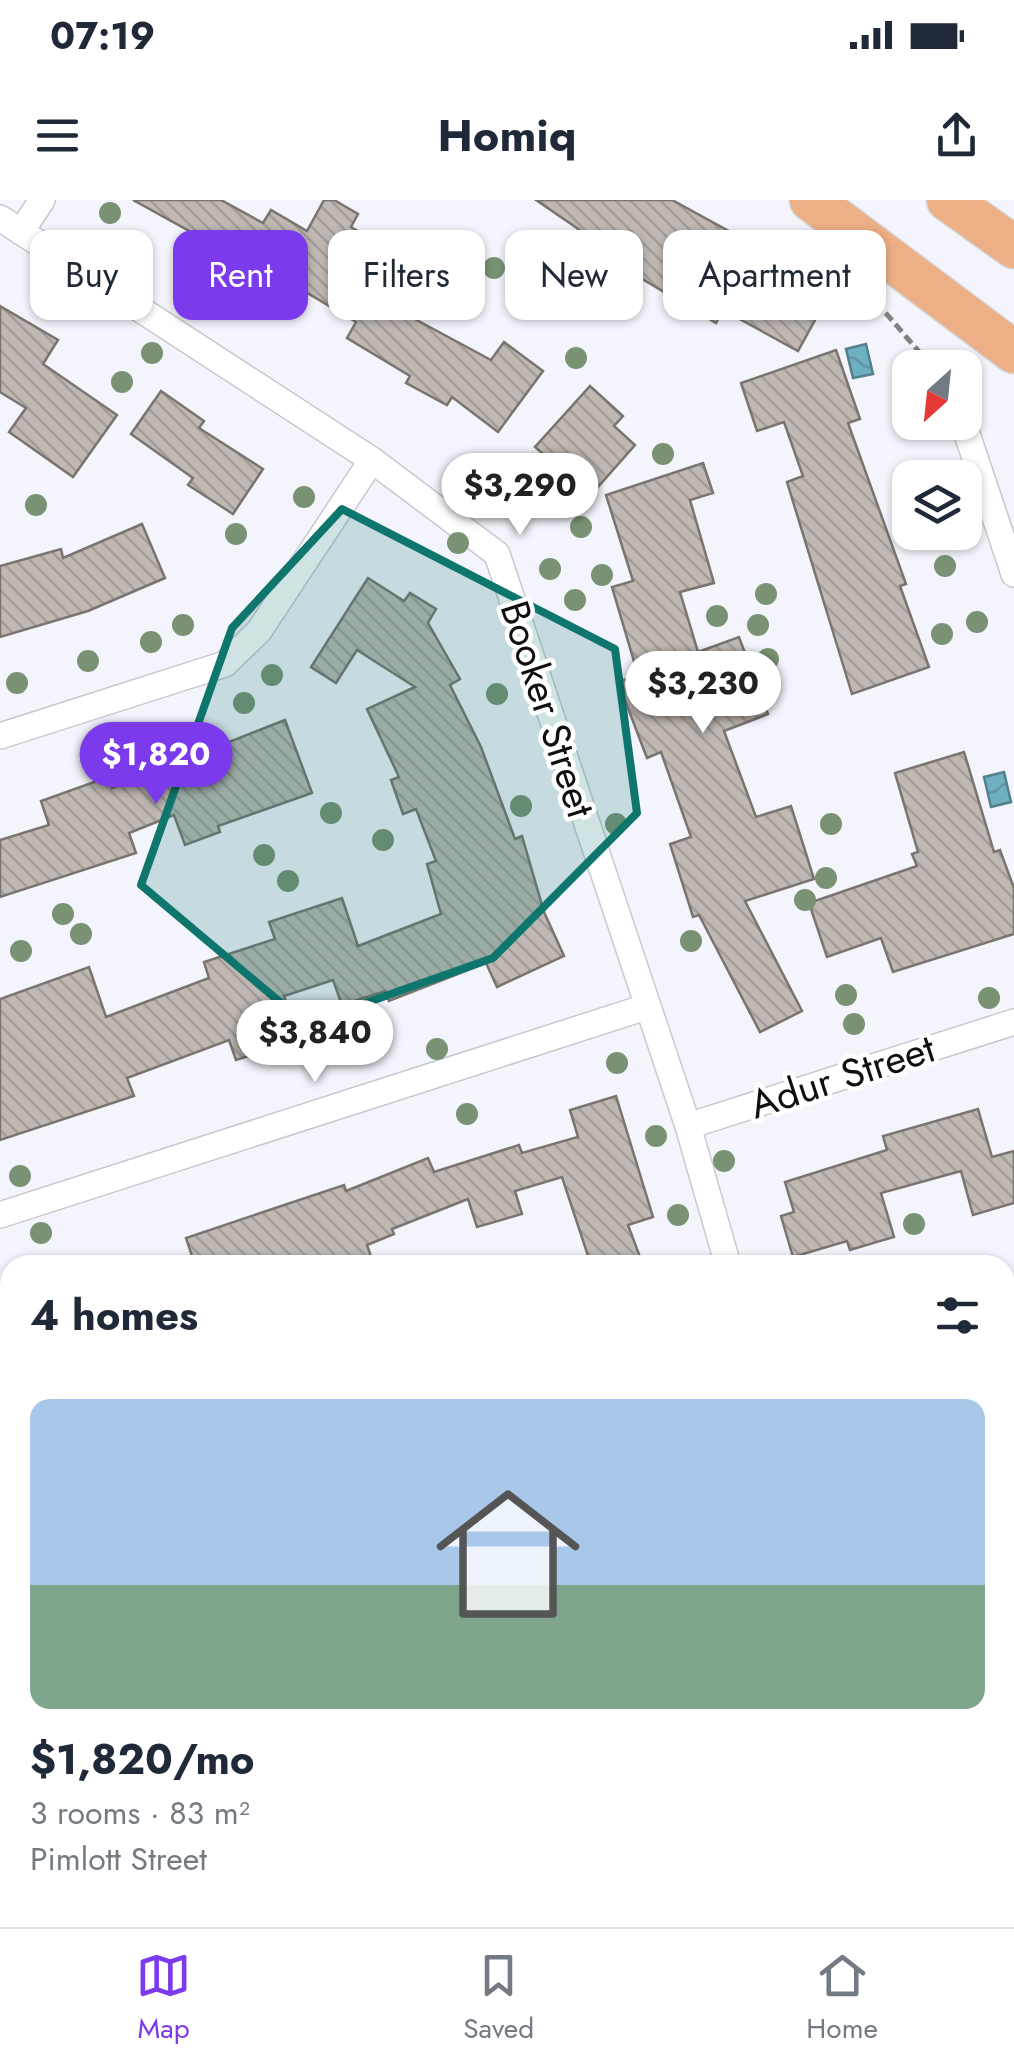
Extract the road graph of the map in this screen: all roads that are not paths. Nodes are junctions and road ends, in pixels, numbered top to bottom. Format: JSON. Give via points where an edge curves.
{"nodes":[{"id":1,"x":42,"y":200,"type":"edge"},
{"id":2,"x":812,"y":200,"type":"edge"},
{"id":3,"x":948,"y":200,"type":"edge"},
{"id":4,"x":11,"y":225,"type":"edge"},
{"id":5,"x":1014,"y":247,"type":"edge"},
{"id":6,"x":1014,"y":352,"type":"edge"},
{"id":7,"x":968,"y":440,"type":"edge"},
{"id":8,"x":372,"y":460,"type":"junction"},
{"id":9,"x":1014,"y":574,"type":"edge"},
{"id":10,"x":0,"y":736,"type":"edge"},
{"id":11,"x":646,"y":1007,"type":"junction"},
{"id":12,"x":1008,"y":1021,"type":"edge"},
{"id":13,"x":688,"y":1126,"type":"junction"},
{"id":14,"x":0,"y":1215,"type":"edge"},
{"id":15,"x":725,"y":1255,"type":"edge"}],
"edges":[{"from":1,"to":4,"type":"street"},
{"from":2,"to":6,"type":"highway"},
{"from":3,"to":5,"type":"highway"},
{"from":4,"to":8,"type":"street","name":"Booker Street"},
{"from":7,"to":9,"type":"street"},
{"from":8,"to":10,"type":"street","via":[[260,631],[225,664]]},
{"from":8,"to":11,"type":"street","name":"Booker Street","via":[[497,554]]},
{"from":11,"to":13,"type":"street","name":"Booker Street"},
{"from":11,"to":14,"type":"street"},
{"from":12,"to":13,"type":"street","name":"Adur Street"},
{"from":13,"to":15,"type":"street","name":"Booker Street"}]}
